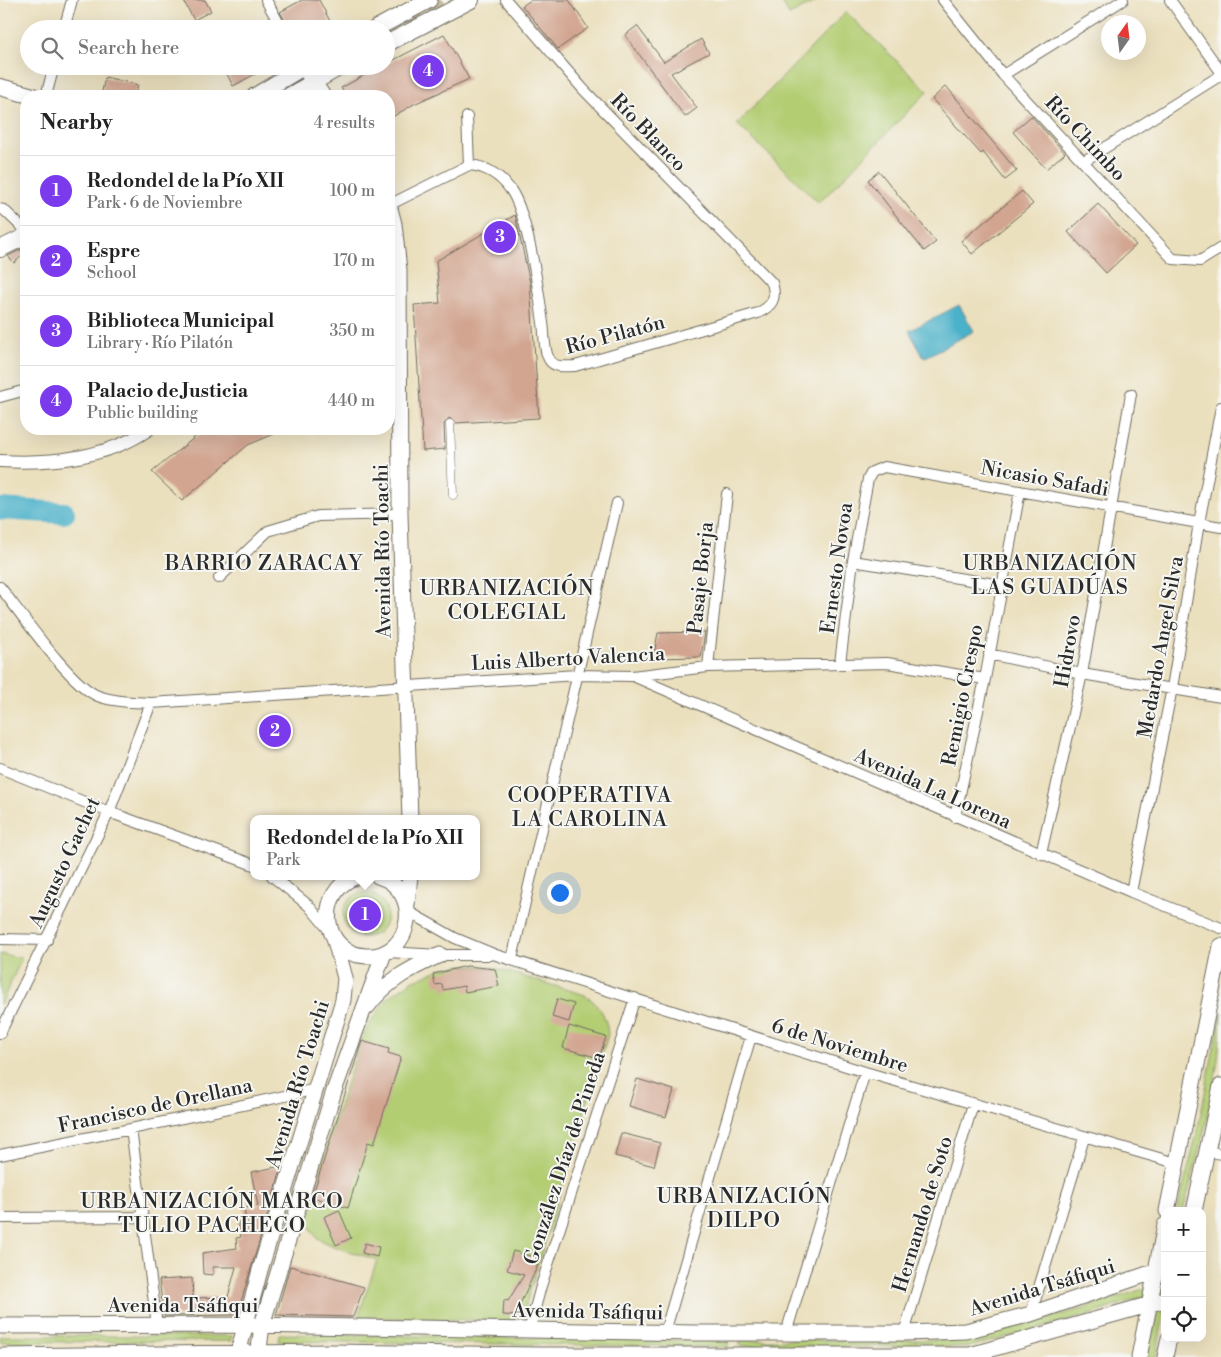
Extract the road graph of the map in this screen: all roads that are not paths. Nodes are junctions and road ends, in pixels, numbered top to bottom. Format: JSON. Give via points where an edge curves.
{"nodes":[{"id":1,"x":72,"y":0,"type":"edge"},
{"id":2,"x":266,"y":0,"type":"edge"},
{"id":3,"x":429,"y":0,"type":"edge"},
{"id":4,"x":471,"y":0,"type":"edge"},
{"id":5,"x":506,"y":0,"type":"edge"},
{"id":6,"x":943,"y":0,"type":"edge"},
{"id":7,"x":1123,"y":0,"type":"edge"},
{"id":8,"x":1170,"y":0,"type":"edge"},
{"id":9,"x":66,"y":20,"type":"edge"},
{"id":10,"x":277,"y":20,"type":"edge"},
{"id":11,"x":392,"y":20,"type":"edge"},
{"id":12,"x":395,"y":39,"type":"edge"},
{"id":13,"x":1221,"y":74,"type":"edge"},
{"id":14,"x":52,"y":75,"type":"edge"},
{"id":15,"x":289,"y":75,"type":"edge"},
{"id":16,"x":310,"y":75,"type":"edge"},
{"id":17,"x":326,"y":75,"type":"edge"},
{"id":18,"x":1003,"y":75,"type":"junction"},
{"id":19,"x":314,"y":82,"type":"junction"},
{"id":20,"x":0,"y":87,"type":"edge"},
{"id":21,"x":48,"y":90,"type":"edge"},
{"id":22,"x":265,"y":90,"type":"edge"},
{"id":23,"x":300,"y":90,"type":"tunnel mouth"},
{"id":24,"x":319,"y":90,"type":"edge"},
{"id":25,"x":20,"y":92,"type":"edge"},
{"id":26,"x":468,"y":117,"type":"dead end"},
{"id":27,"x":1084,"y":161,"type":"junction"},
{"id":28,"x":468,"y":165,"type":"junction"},
{"id":29,"x":395,"y":202,"type":"edge"},
{"id":30,"x":0,"y":209,"type":"edge"},
{"id":31,"x":20,"y":225,"type":"edge"},
{"id":32,"x":395,"y":235,"type":"edge"},
{"id":33,"x":20,"y":239,"type":"edge"},
{"id":34,"x":1221,"y":248,"type":"edge"},
{"id":35,"x":0,"y":249,"type":"edge"},
{"id":36,"x":772,"y":283,"type":"joint"},
{"id":37,"x":395,"y":287,"type":"edge"},
{"id":38,"x":400,"y":294,"type":"junction"},
{"id":39,"x":20,"y":392,"type":"edge"},
{"id":40,"x":1131,"y":394,"type":"dead end"},
{"id":41,"x":0,"y":397,"type":"edge"},
{"id":42,"x":1221,"y":407,"type":"edge"},
{"id":43,"x":450,"y":424,"type":"dead end"},
{"id":44,"x":140,"y":435,"type":"edge"},
{"id":45,"x":0,"y":461,"type":"edge"},
{"id":46,"x":868,"y":479,"type":"joint"},
{"id":47,"x":1020,"y":491,"type":"junction"},
{"id":48,"x":727,"y":494,"type":"dead end"},
{"id":49,"x":453,"y":495,"type":"dead end"},
{"id":50,"x":617,"y":503,"type":"dead end"},
{"id":51,"x":1110,"y":507,"type":"junction"},
{"id":52,"x":400,"y":514,"type":"junction"},
{"id":53,"x":1199,"y":523,"type":"junction"},
{"id":54,"x":1221,"y":527,"type":"edge"},
{"id":55,"x":853,"y":561,"type":"junction"},
{"id":56,"x":219,"y":578,"type":"dead end"},
{"id":57,"x":1001,"y":585,"type":"junction"},
{"id":58,"x":0,"y":587,"type":"edge"},
{"id":59,"x":988,"y":654,"type":"junction"},
{"id":60,"x":840,"y":663,"type":"junction"},
{"id":61,"x":708,"y":667,"type":"junction"},
{"id":62,"x":1082,"y":674,"type":"junction"},
{"id":63,"x":577,"y":675,"type":"junction"},
{"id":64,"x":632,"y":676,"type":"junction"},
{"id":65,"x":985,"y":679,"type":"junction"},
{"id":66,"x":406,"y":685,"type":"junction"},
{"id":67,"x":1172,"y":688,"type":"junction"},
{"id":68,"x":1221,"y":697,"type":"edge"},
{"id":69,"x":151,"y":703,"type":"junction"},
{"id":70,"x":0,"y":768,"type":"edge"},
{"id":71,"x":109,"y":812,"type":"junction"},
{"id":72,"x":409,"y":815,"type":"edge"},
{"id":73,"x":955,"y":817,"type":"junction"},
{"id":74,"x":1041,"y":854,"type":"junction"},
{"id":75,"x":250,"y":864,"type":"edge"},
{"id":76,"x":277,"y":880,"type":"edge"},
{"id":77,"x":350,"y":880,"type":"edge"},
{"id":78,"x":386,"y":880,"type":"edge"},
{"id":79,"x":410,"y":880,"type":"edge"},
{"id":80,"x":1131,"y":892,"type":"junction"},
{"id":81,"x":408,"y":908,"type":"junction"},
{"id":82,"x":1221,"y":928,"type":"edge"},
{"id":83,"x":333,"y":935,"type":"junction"},
{"id":84,"x":0,"y":939,"type":"edge"},
{"id":85,"x":47,"y":940,"type":"junction"},
{"id":86,"x":1221,"y":946,"type":"edge"},
{"id":87,"x":385,"y":952,"type":"junction"},
{"id":88,"x":440,"y":955,"type":"junction"},
{"id":89,"x":496,"y":955,"type":"junction"},
{"id":90,"x":512,"y":959,"type":"junction"},
{"id":91,"x":635,"y":998,"type":"junction"},
{"id":92,"x":359,"y":1018,"type":"junction"},
{"id":93,"x":0,"y":1033,"type":"edge"},
{"id":94,"x":752,"y":1036,"type":"junction"},
{"id":95,"x":865,"y":1072,"type":"junction"},
{"id":96,"x":1221,"y":1086,"type":"edge"},
{"id":97,"x":317,"y":1089,"type":"junction"},
{"id":98,"x":973,"y":1104,"type":"junction"},
{"id":99,"x":131,"y":1129,"type":"junction"},
{"id":100,"x":1084,"y":1138,"type":"junction"},
{"id":101,"x":1214,"y":1153,"type":"edge"},
{"id":102,"x":0,"y":1154,"type":"edge"},
{"id":103,"x":1176,"y":1163,"type":"junction"},
{"id":104,"x":1169,"y":1207,"type":"edge"},
{"id":105,"x":1195,"y":1207,"type":"edge"},
{"id":106,"x":141,"y":1217,"type":"junction"},
{"id":107,"x":0,"y":1218,"type":"edge"},
{"id":108,"x":1162,"y":1252,"type":"edge"},
{"id":109,"x":1160,"y":1269,"type":"edge"},
{"id":110,"x":1161,"y":1301,"type":"edge"},
{"id":111,"x":1149,"y":1305,"type":"junction"},
{"id":112,"x":1031,"y":1314,"type":"junction"},
{"id":113,"x":157,"y":1324,"type":"junction"},
{"id":114,"x":244,"y":1325,"type":"junction"},
{"id":115,"x":262,"y":1325,"type":"junction"},
{"id":116,"x":0,"y":1326,"type":"edge"},
{"id":117,"x":529,"y":1331,"type":"junction"},
{"id":118,"x":665,"y":1332,"type":"junction"},
{"id":119,"x":732,"y":1333,"type":"junction"},
{"id":120,"x":786,"y":1333,"type":"junction"},
{"id":121,"x":904,"y":1334,"type":"junction"},
{"id":122,"x":1168,"y":1342,"type":"edge"},
{"id":123,"x":238,"y":1355,"type":"edge"},
{"id":124,"x":258,"y":1355,"type":"edge"},
{"id":125,"x":0,"y":1356,"type":"edge"},
{"id":126,"x":138,"y":1356,"type":"edge"},
{"id":127,"x":502,"y":1356,"type":"edge"},
{"id":128,"x":732,"y":1356,"type":"edge"},
{"id":129,"x":41,"y":1357,"type":"edge"},
{"id":130,"x":1139,"y":1357,"type":"edge"},
{"id":131,"x":1165,"y":1357,"type":"edge"}],
"edges":[{"from":1,"to":9,"type":"street"},
{"from":2,"to":10,"type":"street"},
{"from":3,"to":11,"type":"main road"},
{"from":4,"to":12,"type":"main road"},
{"from":5,"to":36,"type":"street","name":"Río Blanco","via":[[583,89]]},
{"from":6,"to":18,"type":"street","name":"Río Chimbo"},
{"from":7,"to":18,"type":"street"},
{"from":8,"to":13,"type":"street"},
{"from":13,"to":27,"type":"street"},
{"from":14,"to":21,"type":"street"},
{"from":15,"to":22,"type":"main road"},
{"from":16,"to":19,"type":"main road"},
{"from":17,"to":19,"type":"main road"},
{"from":18,"to":27,"type":"street","name":"Río Chimbo"},
{"from":19,"to":23,"type":"main road"},
{"from":19,"to":24,"type":"main road"},
{"from":20,"to":25,"type":"main road"},
{"from":26,"to":28,"type":"street"},
{"from":27,"to":34,"type":"street","name":"Río Chimbo","via":[[1173,259],[1200,261]]},
{"from":28,"to":29,"type":"street"},
{"from":28,"to":36,"type":"street","name":"Río Pilatón","via":[[480,166],[494,173],[510,189],[520,209],[540,299],[547,354],[551,363],[558,366],[575,366],[758,313],[774,301]]},
{"from":30,"to":31,"type":"street"},
{"from":32,"to":38,"type":"main road","name":"Avenida Río Toachi"},
{"from":33,"to":35,"type":"main road"},
{"from":37,"to":38,"type":"main road"},
{"from":38,"to":52,"type":"main road","name":"Avenida Río Toachi"},
{"from":39,"to":41,"type":"street"},
{"from":40,"to":51,"type":"street","name":"Hidrovo"},
{"from":42,"to":53,"type":"street","name":"Medardo Angel Silva"},
{"from":43,"to":49,"type":"street"},
{"from":44,"to":45,"type":"street","via":[[97,452],[32,461]]},
{"from":46,"to":47,"type":"street","name":"Nicasio Safadi","via":[[872,472],[884,467]]},
{"from":46,"to":55,"type":"street","name":"Ernesto Novoa"},
{"from":47,"to":51,"type":"street","name":"Nicasio Safadi"},
{"from":47,"to":57,"type":"street","name":"Remigio Crespo"},
{"from":48,"to":61,"type":"street","name":"Pasaje Borja"},
{"from":50,"to":63,"type":"street"},
{"from":51,"to":53,"type":"street","name":"Nicasio Safadi"},
{"from":51,"to":62,"type":"street","name":"Hidrovo"},
{"from":52,"to":56,"type":"street","via":[[318,516],[268,531]]},
{"from":52,"to":66,"type":"main road","name":"Avenida Río Toachi"},
{"from":53,"to":54,"type":"street","name":"Nicasio Safadi"},
{"from":53,"to":67,"type":"street","name":"Medardo Angel Silva"},
{"from":55,"to":57,"type":"street"},
{"from":55,"to":60,"type":"street","name":"Ernesto Novoa"},
{"from":57,"to":59,"type":"street","name":"Remigio Crespo"},
{"from":58,"to":69,"type":"street","name":"Luis Alberto Valencia","via":[[75,682],[96,696]]},
{"from":59,"to":62,"type":"street"},
{"from":59,"to":65,"type":"street","name":"Remigio Crespo"},
{"from":60,"to":61,"type":"street","name":"Luis Alberto Valencia"},
{"from":60,"to":65,"type":"street","name":"Luis Alberto Valencia","via":[[887,663]]},
{"from":61,"to":64,"type":"street","name":"Luis Alberto Valencia"},
{"from":62,"to":67,"type":"street"},
{"from":62,"to":74,"type":"street","name":"Hidrovo"},
{"from":63,"to":64,"type":"street","name":"Luis Alberto Valencia"},
{"from":63,"to":66,"type":"street","name":"Luis Alberto Valencia"},
{"from":63,"to":90,"type":"street"},
{"from":64,"to":73,"type":"street","name":"Avenida La Lorena"},
{"from":65,"to":73,"type":"street","name":"Remigio Crespo"},
{"from":66,"to":69,"type":"street","name":"Luis Alberto Valencia"},
{"from":66,"to":72,"type":"main road","name":"Avenida Río Toachi"},
{"from":67,"to":68,"type":"street"},
{"from":67,"to":80,"type":"street","name":"Medardo Angel Silva"},
{"from":69,"to":71,"type":"street","name":"Augusto Gachet"},
{"from":70,"to":71,"type":"street"},
{"from":71,"to":75,"type":"street"},
{"from":71,"to":85,"type":"street","name":"Augusto Gachet"},
{"from":73,"to":74,"type":"street","name":"Avenida La Lorena"},
{"from":74,"to":80,"type":"street","name":"Avenida La Lorena"},
{"from":76,"to":83,"type":"street","via":[[308,905]]},
{"from":77,"to":83,"type":"main road","name":"Avenida Río Toachi","via":[[341,885],[332,897],[327,919]]},
{"from":78,"to":81,"type":"main road","via":[[395,885]]},
{"from":79,"to":81,"type":"main road"},
{"from":80,"to":82,"type":"street","name":"Avenida La Lorena"},
{"from":81,"to":87,"type":"main road","via":[[404,935]]},
{"from":81,"to":89,"type":"street","name":"6 de Noviembre","via":[[455,938]]},
{"from":83,"to":87,"type":"main road","via":[[342,947],[354,953],[367,956]]},
{"from":83,"to":97,"type":"main road","name":"Avenida Río Toachi","via":[[346,986]]},
{"from":84,"to":85,"type":"street"},
{"from":85,"to":93,"type":"street","name":"Augusto Gachet"},
{"from":86,"to":103,"type":"main road"},
{"from":87,"to":88,"type":"street","name":"6 de Noviembre"},
{"from":87,"to":92,"type":"main road","name":"Avenida Río Toachi"},
{"from":88,"to":89,"type":"street","name":"6 de Noviembre"},
{"from":88,"to":92,"type":"main road","via":[[393,980],[378,993]]},
{"from":89,"to":90,"type":"street","name":"6 de Noviembre"},
{"from":90,"to":91,"type":"street","name":"6 de Noviembre"},
{"from":91,"to":94,"type":"street","name":"6 de Noviembre"},
{"from":91,"to":117,"type":"street","name":"González Díaz de Pineda"},
{"from":92,"to":115,"type":"main road","name":"Avenida Río Toachi"},
{"from":94,"to":95,"type":"street","name":"6 de Noviembre"},
{"from":94,"to":118,"type":"street"},
{"from":95,"to":98,"type":"street","name":"6 de Noviembre"},
{"from":95,"to":120,"type":"street"},
{"from":96,"to":101,"type":"main road"},
{"from":97,"to":99,"type":"street","name":"Francisco de Orellana"},
{"from":97,"to":114,"type":"main road","name":"Avenida Río Toachi"},
{"from":98,"to":100,"type":"street","name":"6 de Noviembre"},
{"from":98,"to":121,"type":"street","name":"Hernando de Soto"},
{"from":99,"to":102,"type":"street","name":"Francisco de Orellana"},
{"from":99,"to":106,"type":"street"},
{"from":100,"to":103,"type":"street","name":"6 de Noviembre"},
{"from":100,"to":112,"type":"street"},
{"from":101,"to":105,"type":"main road"},
{"from":103,"to":104,"type":"main road"},
{"from":106,"to":107,"type":"street"},
{"from":106,"to":113,"type":"street"},
{"from":108,"to":109,"type":"main road"},
{"from":109,"to":111,"type":"main road"},
{"from":109,"to":112,"type":"main road","name":"Avenida Tsáfiqui"},
{"from":110,"to":111,"type":"main road"},
{"from":111,"to":128,"type":"main road","via":[[970,1355]]},
{"from":111,"to":130,"type":"main road"},
{"from":112,"to":121,"type":"main road","name":"Avenida Tsáfiqui","via":[[966,1331]]},
{"from":113,"to":114,"type":"main road","name":"Avenida Tsáfiqui"},
{"from":113,"to":116,"type":"main road","name":"Avenida Tsáfiqui"},
{"from":114,"to":115,"type":"main road","name":"Avenida Tsáfiqui"},
{"from":114,"to":123,"type":"main road","name":"Avenida Río Toachi"},
{"from":115,"to":117,"type":"main road","name":"Avenida Tsáfiqui"},
{"from":115,"to":124,"type":"main road","name":"Avenida Río Toachi"},
{"from":117,"to":118,"type":"main road","name":"Avenida Tsáfiqui"},
{"from":118,"to":119,"type":"main road","name":"Avenida Tsáfiqui"},
{"from":119,"to":120,"type":"main road","name":"Avenida Tsáfiqui"},
{"from":119,"to":128,"type":"street"},
{"from":120,"to":121,"type":"main road","name":"Avenida Tsáfiqui"},
{"from":122,"to":131,"type":"main road"},
{"from":123,"to":124,"type":"main road"},
{"from":123,"to":126,"type":"main road"},
{"from":124,"to":127,"type":"main road"},
{"from":125,"to":129,"type":"main road"},
{"from":126,"to":129,"type":"main road"},
{"from":127,"to":128,"type":"main road"}]}
